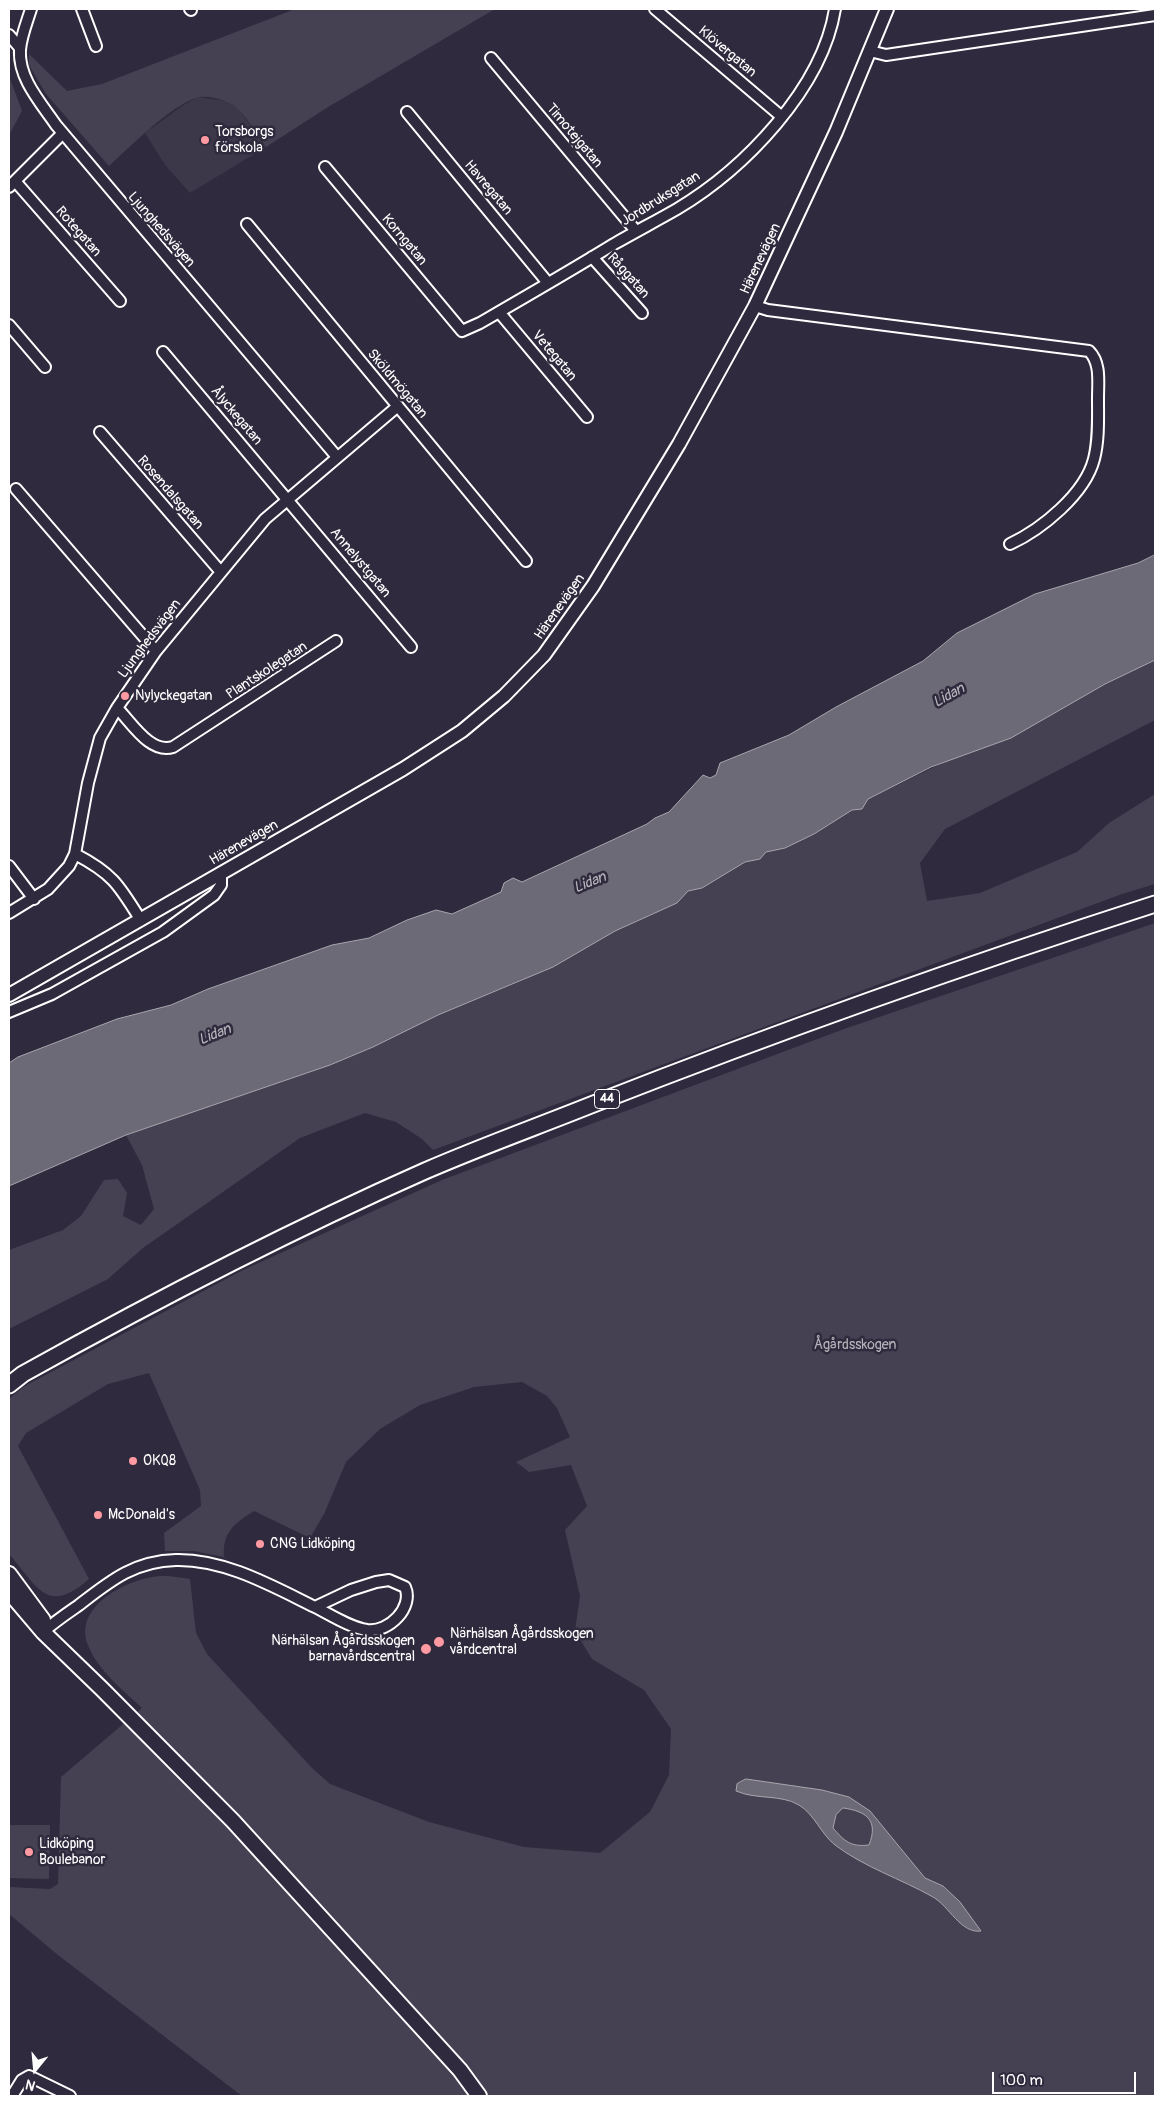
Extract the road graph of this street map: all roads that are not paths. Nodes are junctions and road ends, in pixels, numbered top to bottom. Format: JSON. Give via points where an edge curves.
{"nodes":[{"id":1,"x":31,"y":9,"type":"edge"},
{"id":2,"x":82,"y":9,"type":"edge"},
{"id":3,"x":654,"y":9,"type":"edge"},
{"id":4,"x":834,"y":9,"type":"edge"},
{"id":5,"x":887,"y":9,"type":"edge"},
{"id":6,"x":1155,"y":15,"type":"edge"},
{"id":7,"x":9,"y":34,"type":"edge"},
{"id":8,"x":96,"y":46,"type":"dead end"},
{"id":9,"x":20,"y":48,"type":"junction"},
{"id":10,"x":870,"y":51,"type":"junction"},
{"id":11,"x":491,"y":58,"type":"dead end"},
{"id":12,"x":407,"y":112,"type":"dead end"},
{"id":13,"x":782,"y":117,"type":"junction"},
{"id":14,"x":62,"y":134,"type":"junction"},
{"id":15,"x":325,"y":168,"type":"dead end"},
{"id":16,"x":12,"y":184,"type":"edge"},
{"id":17,"x":247,"y":224,"type":"dead end"},
{"id":18,"x":636,"y":231,"type":"junction"},
{"id":19,"x":592,"y":257,"type":"junction"},
{"id":20,"x":548,"y":282,"type":"junction"},
{"id":21,"x":120,"y":301,"type":"dead end"},
{"id":22,"x":755,"y":306,"type":"junction"},
{"id":23,"x":499,"y":312,"type":"junction"},
{"id":24,"x":642,"y":313,"type":"dead end"},
{"id":25,"x":9,"y":325,"type":"edge"},
{"id":26,"x":462,"y":331,"type":"joint"},
{"id":27,"x":163,"y":352,"type":"dead end"},
{"id":28,"x":45,"y":367,"type":"dead end"},
{"id":29,"x":398,"y":406,"type":"junction"},
{"id":30,"x":587,"y":417,"type":"dead end"},
{"id":31,"x":100,"y":432,"type":"dead end"},
{"id":32,"x":337,"y":458,"type":"junction"},
{"id":33,"x":16,"y":488,"type":"dead end"},
{"id":34,"x":287,"y":498,"type":"junction"},
{"id":35,"x":1010,"y":544,"type":"dead end"},
{"id":36,"x":526,"y":561,"type":"dead end"},
{"id":37,"x":220,"y":571,"type":"junction"},
{"id":38,"x":336,"y":641,"type":"dead end"},
{"id":39,"x":411,"y":647,"type":"dead end"},
{"id":40,"x":156,"y":651,"type":"junction"},
{"id":41,"x":117,"y":708,"type":"junction"},
{"id":42,"x":75,"y":854,"type":"junction"},
{"id":43,"x":9,"y":866,"type":"edge"},
{"id":44,"x":221,"y":873,"type":"junction"},
{"id":45,"x":34,"y":899,"type":"junction"},
{"id":46,"x":1155,"y":904,"type":"edge"},
{"id":47,"x":9,"y":913,"type":"edge"},
{"id":48,"x":140,"y":919,"type":"junction"},
{"id":49,"x":9,"y":995,"type":"edge"},
{"id":50,"x":9,"y":1012,"type":"edge"},
{"id":51,"x":16,"y":1376,"type":"edge"},
{"id":52,"x":9,"y":1385,"type":"edge"},
{"id":53,"x":9,"y":1574,"type":"edge"},
{"id":54,"x":9,"y":1592,"type":"edge"},
{"id":55,"x":315,"y":1607,"type":"junction"},
{"id":56,"x":46,"y":1630,"type":"junction"},
{"id":57,"x":12,"y":2096,"type":"edge"},
{"id":58,"x":70,"y":2096,"type":"edge"},
{"id":59,"x":479,"y":2096,"type":"edge"}],
"edges":[{"from":1,"to":9,"type":"street"},
{"from":2,"to":8,"type":"street"},
{"from":3,"to":13,"type":"street","name":"Klövergatan"},
{"from":4,"to":13,"type":"street","name":"Jordbruksgatan","via":[[816,64]]},
{"from":5,"to":10,"type":"street","name":"Härenevägen"},
{"from":6,"to":10,"type":"street","via":[[886,54]]},
{"from":7,"to":9,"type":"street"},
{"from":9,"to":14,"type":"street","name":"Ljunghedsvägen","via":[[23,73]]},
{"from":10,"to":22,"type":"street","name":"Härenevägen"},
{"from":11,"to":18,"type":"street","name":"Timotejgatan"},
{"from":12,"to":20,"type":"street","name":"Havregatan"},
{"from":13,"to":18,"type":"street","name":"Jordbruksgatan","via":[[721,178],[678,208]]},
{"from":14,"to":16,"type":"street"},
{"from":14,"to":32,"type":"street","name":"Ljunghedsvägen"},
{"from":15,"to":26,"type":"street","name":"Korngatan"},
{"from":16,"to":21,"type":"street","name":"Rotegatan"},
{"from":17,"to":29,"type":"street","name":"Sköldmögatan"},
{"from":18,"to":19,"type":"street","name":"Jordbruksgatan"},
{"from":19,"to":20,"type":"street","name":"Jordbruksgatan"},
{"from":19,"to":24,"type":"street","name":"Råggatan"},
{"from":20,"to":23,"type":"street","name":"Jordbruksgatan"},
{"from":22,"to":35,"type":"street","via":[[1089,351],[1097,364],[1098,397],[1097,439],[1088,476],[1052,518]]},
{"from":22,"to":44,"type":"street","name":"Härenevägen","via":[[614,553],[579,609],[544,655],[504,696],[462,731],[403,769]]},
{"from":23,"to":26,"type":"street","name":"Jordbruksgatan"},
{"from":23,"to":30,"type":"street","name":"Vetegatan"},
{"from":25,"to":28,"type":"street"},
{"from":27,"to":34,"type":"street","name":"Ålyckegatan"},
{"from":29,"to":32,"type":"street","name":"Ljunghedsvägen"},
{"from":29,"to":36,"type":"street","name":"Sköldmögatan"},
{"from":31,"to":37,"type":"street","name":"Rosendalsgatan"},
{"from":32,"to":34,"type":"street","name":"Ljunghedsvägen"},
{"from":33,"to":40,"type":"street"},
{"from":34,"to":37,"type":"street","name":"Ljunghedsvägen","via":[[254,530]]},
{"from":34,"to":39,"type":"street","name":"Annelystgatan"},
{"from":37,"to":40,"type":"street","name":"Ljunghedsvägen"},
{"from":38,"to":41,"type":"street","name":"Plantskolegatan","via":[[173,747],[153,745]]},
{"from":40,"to":41,"type":"street","name":"Ljunghedsvägen"},
{"from":41,"to":42,"type":"street","name":"Ljunghedsvägen","via":[[100,738]]},
{"from":42,"to":45,"type":"street","name":"Ljunghedsvägen","via":[[63,875]]},
{"from":42,"to":48,"type":"street","via":[[111,876]]},
{"from":43,"to":45,"type":"street"},
{"from":44,"to":48,"type":"street","name":"Härenevägen"},
{"from":44,"to":50,"type":"street","via":[[221,885],[214,895],[163,932],[52,994]]},
{"from":45,"to":47,"type":"street","name":"Ljunghedsvägen"},
{"from":46,"to":51,"type":"main road","number":"44","via":[[924,981],[723,1053],[426,1171],[254,1251]]},
{"from":48,"to":49,"type":"street","name":"Härenevägen"},
{"from":51,"to":52,"type":"main road","number":"44"},
{"from":53,"to":56,"type":"main road"},
{"from":54,"to":56,"type":"main road"},
{"from":55,"to":55,"type":"street","via":[[361,1629],[374,1630],[395,1619],[408,1603],[408,1594],[405,1587],[389,1580],[362,1586]]},
{"from":55,"to":56,"type":"street","via":[[243,1574],[206,1563],[176,1560],[150,1564],[110,1580]]},
{"from":56,"to":59,"type":"main road","via":[[239,1828],[460,2070]]},
{"from":57,"to":58,"type":"street","via":[[24,2076]]}]}
